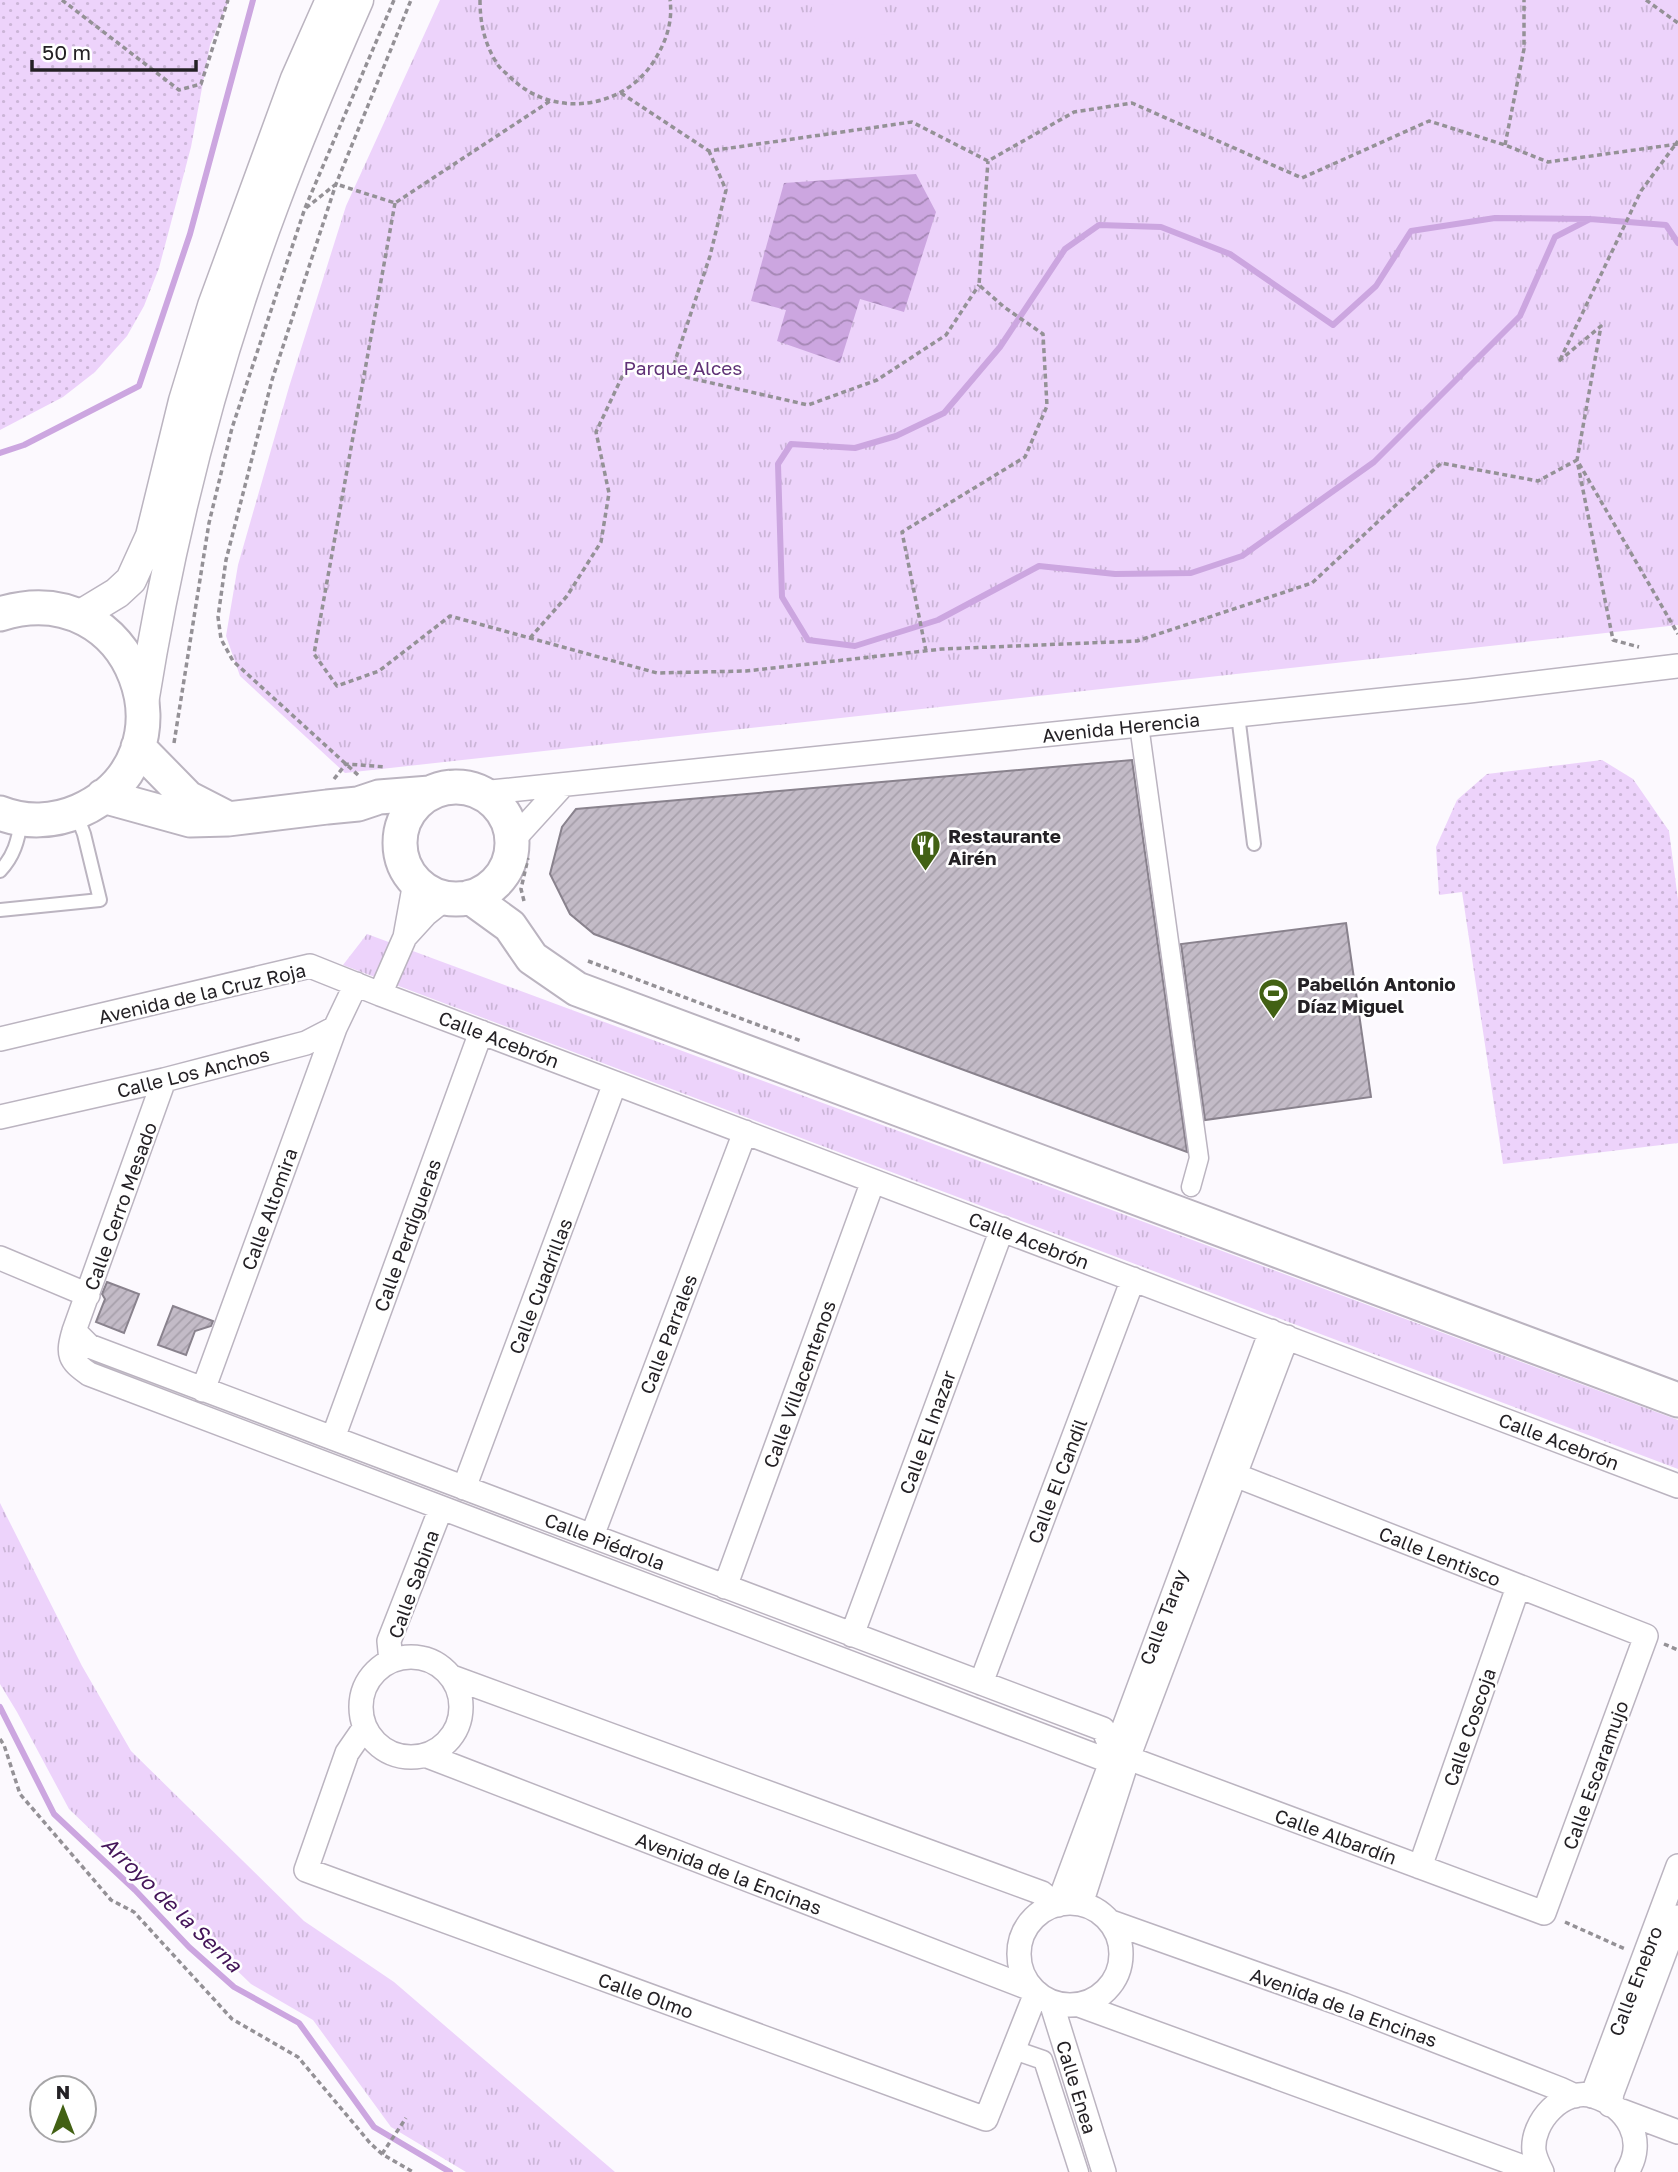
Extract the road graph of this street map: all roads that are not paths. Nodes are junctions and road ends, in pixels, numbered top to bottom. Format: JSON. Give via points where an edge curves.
{"nodes":[{"id":1,"x":331,"y":0,"type":"edge"},
{"id":2,"x":358,"y":0,"type":"edge"},
{"id":3,"x":0,"y":614,"type":"edge"},
{"id":4,"x":79,"y":616,"type":"junction"},
{"id":5,"x":1678,"y":666,"type":"edge"},
{"id":6,"x":143,"y":703,"type":"junction"},
{"id":7,"x":1238,"y":715,"type":"junction"},
{"id":8,"x":1139,"y":725,"type":"junction"},
{"id":9,"x":138,"y":747,"type":"junction"},
{"id":10,"x":433,"y":782,"type":"junction"},
{"id":11,"x":478,"y":783,"type":"junction"},
{"id":12,"x":564,"y":785,"type":"junction"},
{"id":13,"x":368,"y":800,"type":"junction"},
{"id":14,"x":90,"y":804,"type":"junction"},
{"id":15,"x":7,"y":817,"type":"edge"},
{"id":16,"x":228,"y":819,"type":"junction"},
{"id":17,"x":401,"y":829,"type":"junction"},
{"id":18,"x":1254,"y":845,"type":"dead end"},
{"id":19,"x":515,"y":856,"type":"junction"},
{"id":20,"x":0,"y":871,"type":"edge"},
{"id":21,"x":415,"y":881,"type":"junction"},
{"id":22,"x":458,"y":898,"type":"junction"},
{"id":23,"x":0,"y":910,"type":"edge"},
{"id":24,"x":518,"y":917,"type":"junction"},
{"id":25,"x":405,"y":937,"type":"junction"},
{"id":26,"x":356,"y":984,"type":"junction"},
{"id":27,"x":380,"y":994,"type":"junction"},
{"id":28,"x":335,"y":1028,"type":"junction"},
{"id":29,"x":481,"y":1032,"type":"junction"},
{"id":30,"x":0,"y":1039,"type":"edge"},
{"id":31,"x":164,"y":1080,"type":"junction"},
{"id":32,"x":615,"y":1083,"type":"junction"},
{"id":33,"x":0,"y":1117,"type":"edge"},
{"id":34,"x":745,"y":1132,"type":"junction"},
{"id":35,"x":873,"y":1181,"type":"junction"},
{"id":36,"x":1191,"y":1187,"type":"dead end"},
{"id":37,"x":1002,"y":1229,"type":"junction"},
{"id":38,"x":0,"y":1258,"type":"edge"},
{"id":39,"x":1133,"y":1279,"type":"junction"},
{"id":40,"x":88,"y":1295,"type":"junction"},
{"id":41,"x":74,"y":1331,"type":"junction"},
{"id":42,"x":1279,"y":1334,"type":"junction"},
{"id":43,"x":203,"y":1390,"type":"junction"},
{"id":44,"x":1678,"y":1400,"type":"edge"},
{"id":45,"x":333,"y":1438,"type":"junction"},
{"id":46,"x":1235,"y":1475,"type":"junction"},
{"id":47,"x":1678,"y":1486,"type":"edge"},
{"id":48,"x":464,"y":1488,"type":"junction"},
{"id":49,"x":440,"y":1508,"type":"junction"},
{"id":50,"x":592,"y":1536,"type":"junction"},
{"id":51,"x":725,"y":1587,"type":"junction"},
{"id":52,"x":1518,"y":1587,"type":"junction"},
{"id":53,"x":852,"y":1635,"type":"junction"},
{"id":54,"x":1646,"y":1636,"type":"joint"},
{"id":55,"x":391,"y":1661,"type":"junction"},
{"id":56,"x":452,"y":1678,"type":"junction"},
{"id":57,"x":981,"y":1683,"type":"junction"},
{"id":58,"x":365,"y":1727,"type":"junction"},
{"id":59,"x":425,"y":1755,"type":"junction"},
{"id":60,"x":1117,"y":1757,"type":"junction"},
{"id":61,"x":1678,"y":1866,"type":"edge"},
{"id":62,"x":1420,"y":1867,"type":"junction"},
{"id":63,"x":1065,"y":1905,"type":"junction"},
{"id":64,"x":1544,"y":1913,"type":"joint"},
{"id":65,"x":1678,"y":1917,"type":"edge"},
{"id":66,"x":1111,"y":1922,"type":"junction"},
{"id":67,"x":1040,"y":1995,"type":"junction"},
{"id":68,"x":1079,"y":2005,"type":"junction"},
{"id":69,"x":1014,"y":2050,"type":"junction"},
{"id":70,"x":1599,"y":2102,"type":"junction"},
{"id":71,"x":1678,"y":2132,"type":"edge"},
{"id":72,"x":1079,"y":2172,"type":"edge"},
{"id":73,"x":1104,"y":2172,"type":"edge"},
{"id":74,"x":1539,"y":2172,"type":"edge"},
{"id":75,"x":1627,"y":2172,"type":"edge"}],
"edges":[{"from":1,"to":4,"type":"street","via":[[296,79],[214,306],[184,401],[151,536],[131,580]]},
{"from":2,"to":6,"type":"street","via":[[291,160],[234,321],[199,437],[159,602]]},
{"from":3,"to":4,"type":"main road","via":[[18,608],[49,608]]},
{"from":4,"to":6,"type":"main road","via":[[99,627],[122,651],[138,681]]},
{"from":5,"to":7,"type":"street","name":"Avenida Herencia"},
{"from":6,"to":9,"type":"main road"},
{"from":7,"to":8,"type":"street","name":"Avenida Herencia"},
{"from":7,"to":18,"type":"lane"},
{"from":8,"to":12,"type":"street","name":"Avenida Herencia"},
{"from":8,"to":36,"type":"street","via":[[1199,1158]]},
{"from":9,"to":14,"type":"main road","via":[[118,782]]},
{"from":9,"to":16,"type":"main road","via":[[188,798]]},
{"from":10,"to":11,"type":"main road"},
{"from":10,"to":13,"type":"main road"},
{"from":10,"to":17,"type":"main road"},
{"from":11,"to":12,"type":"street","name":"Avenida Herencia"},
{"from":11,"to":19,"type":"main road","via":[[508,821]]},
{"from":12,"to":19,"type":"street"},
{"from":13,"to":16,"type":"main road"},
{"from":13,"to":17,"type":"main road"},
{"from":14,"to":15,"type":"main road","via":[[58,818]]},
{"from":14,"to":16,"type":"main road","via":[[134,806],[190,820]]},
{"from":14,"to":23,"type":"lane","via":[[84,834],[100,900]]},
{"from":15,"to":20,"type":"lane","via":[[18,843]]},
{"from":17,"to":21,"type":"main road","via":[[404,866]]},
{"from":19,"to":22,"type":"main road","via":[[490,888]]},
{"from":19,"to":24,"type":"main road"},
{"from":21,"to":22,"type":"main road","via":[[429,892]]},
{"from":21,"to":25,"type":"street"},
{"from":22,"to":24,"type":"main road"},
{"from":22,"to":25,"type":"street","via":[[426,914]]},
{"from":24,"to":44,"type":"main road","via":[[532,958],[577,989]]},
{"from":25,"to":27,"type":"street"},
{"from":26,"to":27,"type":"street","name":"Avenida de la Cruz Roja"},
{"from":26,"to":28,"type":"street"},
{"from":26,"to":30,"type":"street","name":"Avenida de la Cruz Roja","via":[[310,966]]},
{"from":27,"to":29,"type":"street","name":"Calle Acebrón"},
{"from":28,"to":31,"type":"street","name":"Calle Los Anchos","via":[[306,1043]]},
{"from":28,"to":43,"type":"street","name":"Calle Altomira"},
{"from":29,"to":32,"type":"street","name":"Calle Acebrón"},
{"from":29,"to":45,"type":"street","name":"Calle Perdigueras"},
{"from":31,"to":33,"type":"street","name":"Calle Los Anchos"},
{"from":31,"to":40,"type":"street","name":"Calle Cerro Mesado"},
{"from":32,"to":34,"type":"street","name":"Calle Acebrón"},
{"from":32,"to":48,"type":"street","name":"Calle Cuadrillas"},
{"from":34,"to":35,"type":"street","name":"Calle Acebrón"},
{"from":34,"to":50,"type":"street","name":"Calle Parrales"},
{"from":35,"to":37,"type":"street","name":"Calle Acebrón"},
{"from":35,"to":51,"type":"street","name":"Calle Villacentenos"},
{"from":37,"to":39,"type":"street","name":"Calle Acebrón"},
{"from":37,"to":53,"type":"street","name":"Calle El Inazar"},
{"from":38,"to":40,"type":"street"},
{"from":39,"to":42,"type":"street","name":"Calle Acebrón"},
{"from":39,"to":57,"type":"street","name":"Calle El Candil"},
{"from":40,"to":41,"type":"street","name":"Calle Cerro Mesado"},
{"from":41,"to":43,"type":"street","name":"Calle Piédrola","via":[[89,1346]]},
{"from":41,"to":49,"type":"street","name":"Calle Albardín","via":[[69,1349],[74,1363],[89,1374]]},
{"from":42,"to":46,"type":"street","name":"Calle Taray"},
{"from":42,"to":47,"type":"street","name":"Calle Acebrón"},
{"from":42,"to":60,"type":"street","name":"Calle Taray"},
{"from":43,"to":45,"type":"street","name":"Calle Piédrola"},
{"from":45,"to":48,"type":"street","name":"Calle Piédrola"},
{"from":46,"to":52,"type":"street","name":"Calle Lentisco"},
{"from":46,"to":60,"type":"street","name":"Calle Taray"},
{"from":48,"to":50,"type":"street","name":"Calle Piédrola"},
{"from":49,"to":55,"type":"street","name":"Calle Sabina","via":[[389,1641]]},
{"from":49,"to":60,"type":"street","name":"Calle Albardín"},
{"from":50,"to":51,"type":"street","name":"Calle Piédrola"},
{"from":51,"to":53,"type":"street","name":"Calle Piédrola"},
{"from":52,"to":54,"type":"street","name":"Calle Lentisco"},
{"from":52,"to":62,"type":"street","name":"Calle Coscoja"},
{"from":53,"to":57,"type":"street","name":"Calle Piédrola"},
{"from":54,"to":64,"type":"street","name":"Calle Escaramujo"},
{"from":55,"to":56,"type":"street","via":[[413,1657],[435,1663]]},
{"from":55,"to":58,"type":"street","via":[[368,1681],[362,1696]]},
{"from":56,"to":59,"type":"street","via":[[460,1695],[461,1714],[455,1732]]},
{"from":56,"to":63,"type":"street"},
{"from":57,"to":60,"type":"street","name":"Calle Piédrola","via":[[1103,1729]]},
{"from":58,"to":59,"type":"street","via":[[390,1752],[407,1757]]},
{"from":58,"to":69,"type":"street","name":"Calle Olmo","via":[[347,1754],[306,1870],[986,2119]]},
{"from":59,"to":67,"type":"street","name":"Avenida de la Encinas"},
{"from":60,"to":62,"type":"street","name":"Calle Albardín"},
{"from":60,"to":63,"type":"street","name":"Calle Taray"},
{"from":61,"to":70,"type":"street","name":"Calle Enebro"},
{"from":62,"to":64,"type":"street","name":"Calle Albardín"},
{"from":63,"to":66,"type":"street","via":[[1097,1910]]},
{"from":63,"to":67,"type":"street","via":[[1038,1914],[1024,1932],[1019,1953],[1023,1976]]},
{"from":65,"to":70,"type":"street","name":"Calle Enebro","via":[[1612,2092]]},
{"from":66,"to":68,"type":"street","via":[[1122,1946],[1119,1973],[1104,1994]]},
{"from":66,"to":70,"type":"street","name":"Avenida de la Encinas"},
{"from":67,"to":68,"type":"street"},
{"from":67,"to":69,"type":"street"},
{"from":67,"to":73,"type":"street","name":"Calle Enea"},
{"from":68,"to":74,"type":"street"},
{"from":69,"to":72,"type":"street","via":[[1043,2060]]},
{"from":70,"to":71,"type":"street","name":"Avenida de la Encinas"},
{"from":70,"to":74,"type":"street","via":[[1552,2107],[1538,2127],[1534,2151]]},
{"from":70,"to":75,"type":"street","via":[[1635,2134],[1634,2161]]}]}
